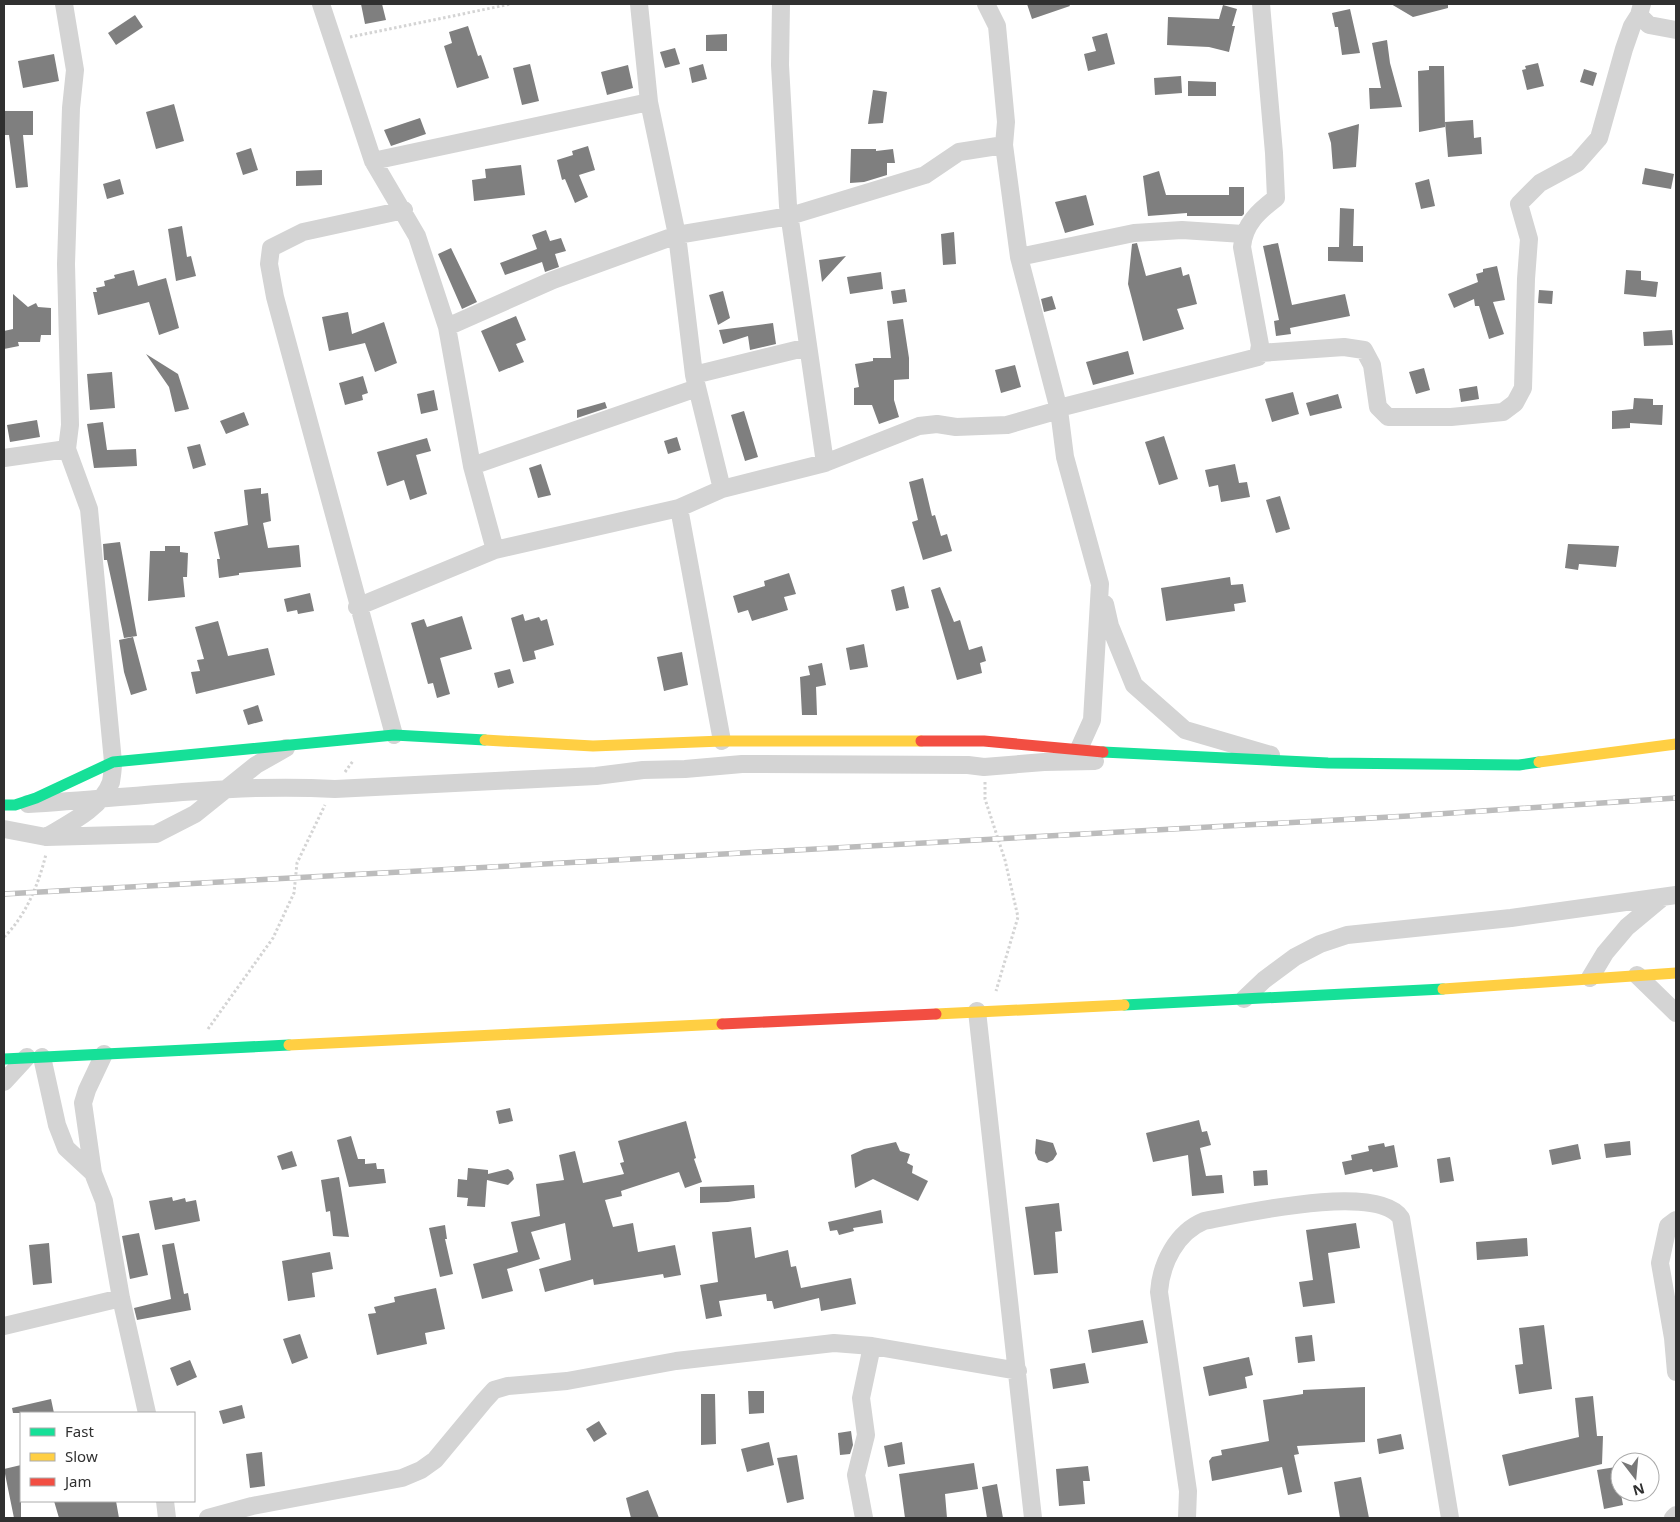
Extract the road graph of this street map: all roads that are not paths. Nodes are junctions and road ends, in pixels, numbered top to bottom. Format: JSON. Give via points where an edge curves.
{"nodes":[{"id":1,"x":64,"y":4,"type":"edge"},
{"id":2,"x":640,"y":4,"type":"edge"},
{"id":3,"x":781,"y":4,"type":"edge"},
{"id":4,"x":986,"y":4,"type":"edge"},
{"id":5,"x":1261,"y":4,"type":"edge"},
{"id":6,"x":321,"y":5,"type":"edge"},
{"id":7,"x":1640,"y":9,"type":"edge"},
{"id":8,"x":1676,"y":30,"type":"edge"},
{"id":9,"x":649,"y":102,"type":"junction"},
{"id":10,"x":1004,"y":145,"type":"junction"},
{"id":11,"x":373,"y":161,"type":"junction"},
{"id":12,"x":404,"y":210,"type":"junction"},
{"id":13,"x":790,"y":216,"type":"junction"},
{"id":14,"x":1243,"y":234,"type":"junction"},
{"id":15,"x":677,"y":235,"type":"junction"},
{"id":16,"x":1019,"y":257,"type":"junction"},
{"id":17,"x":447,"y":328,"type":"junction"},
{"id":18,"x":808,"y":346,"type":"junction"},
{"id":19,"x":1260,"y":353,"type":"junction"},
{"id":20,"x":695,"y":381,"type":"junction"},
{"id":21,"x":1059,"y":410,"type":"junction"},
{"id":22,"x":67,"y":449,"type":"junction"},
{"id":23,"x":4,"y":458,"type":"edge"},
{"id":24,"x":826,"y":463,"type":"junction"},
{"id":25,"x":472,"y":466,"type":"junction"},
{"id":26,"x":722,"y":490,"type":"junction"},
{"id":27,"x":679,"y":508,"type":"junction"},
{"id":28,"x":495,"y":550,"type":"junction"},
{"id":29,"x":1100,"y":584,"type":"junction"},
{"id":30,"x":358,"y":607,"type":"junction"},
{"id":31,"x":394,"y":735,"type":"junction"},
{"id":32,"x":722,"y":741,"type":"junction"},
{"id":33,"x":1676,"y":744,"type":"edge"},
{"id":34,"x":290,"y":746,"type":"junction"},
{"id":35,"x":1078,"y":751,"type":"junction"},
{"id":36,"x":1123,"y":754,"type":"junction"},
{"id":37,"x":114,"y":762,"type":"junction"},
{"id":38,"x":1291,"y":762,"type":"junction"},
{"id":39,"x":223,"y":790,"type":"junction"},
{"id":40,"x":101,"y":799,"type":"junction"},
{"id":41,"x":10,"y":805,"type":"edge"},
{"id":42,"x":4,"y":830,"type":"edge"},
{"id":43,"x":46,"y":837,"type":"junction"},
{"id":44,"x":1672,"y":893,"type":"edge"},
{"id":45,"x":1676,"y":973,"type":"edge"},
{"id":46,"x":1637,"y":975,"type":"junction"},
{"id":47,"x":1590,"y":978,"type":"junction"},
{"id":48,"x":1244,"y":999,"type":"junction"},
{"id":49,"x":983,"y":1010,"type":"junction"},
{"id":50,"x":1676,"y":1013,"type":"edge"},
{"id":51,"x":104,"y":1054,"type":"junction"},
{"id":52,"x":35,"y":1057,"type":"junction"},
{"id":53,"x":4,"y":1059,"type":"edge"},
{"id":54,"x":4,"y":1082,"type":"edge"},
{"id":55,"x":93,"y":1173,"type":"junction"},
{"id":56,"x":1676,"y":1220,"type":"edge"},
{"id":57,"x":122,"y":1298,"type":"junction"},
{"id":58,"x":4,"y":1326,"type":"edge"},
{"id":59,"x":872,"y":1346,"type":"junction"},
{"id":60,"x":1018,"y":1371,"type":"junction"},
{"id":61,"x":1676,"y":1372,"type":"edge"},
{"id":62,"x":147,"y":1412,"type":"edge"},
{"id":63,"x":164,"y":1502,"type":"edge"},
{"id":64,"x":1676,"y":1515,"type":"edge"},
{"id":65,"x":168,"y":1518,"type":"edge"},
{"id":66,"x":208,"y":1518,"type":"edge"},
{"id":67,"x":864,"y":1518,"type":"edge"},
{"id":68,"x":1033,"y":1518,"type":"edge"},
{"id":69,"x":1186,"y":1518,"type":"edge"},
{"id":70,"x":1450,"y":1518,"type":"edge"},
{"id":71,"x":1673,"y":1518,"type":"edge"}],
"edges":[{"from":1,"to":22,"type":"street","via":[[75,70],[66,264],[70,425]]},
{"from":2,"to":9,"type":"street"},
{"from":3,"to":13,"type":"street","via":[[780,65]]},
{"from":4,"to":10,"type":"street","via":[[997,26],[1006,122]]},
{"from":5,"to":14,"type":"street","via":[[1276,198],[1261,210]]},
{"from":6,"to":11,"type":"street"},
{"from":7,"to":8,"type":"street","via":[[1650,25]]},
{"from":7,"to":19,"type":"street","via":[[1624,49],[1599,138],[1577,163],[1540,183],[1519,204],[1529,239],[1523,388],[1515,403],[1503,412],[1451,417],[1388,417],[1378,407],[1372,365],[1364,350],[1344,347]]},
{"from":9,"to":11,"type":"street"},
{"from":9,"to":15,"type":"street"},
{"from":10,"to":13,"type":"street","via":[[960,152],[926,175]]},
{"from":10,"to":16,"type":"street"},
{"from":11,"to":12,"type":"street"},
{"from":12,"to":17,"type":"street","via":[[417,236]]},
{"from":12,"to":30,"type":"street","via":[[303,232],[271,248],[269,264]]},
{"from":13,"to":15,"type":"street"},
{"from":13,"to":18,"type":"street"},
{"from":14,"to":16,"type":"street","via":[[1182,230],[1134,233]]},
{"from":14,"to":19,"type":"street","via":[[1242,247]]},
{"from":15,"to":17,"type":"street","via":[[552,280]]},
{"from":15,"to":20,"type":"street"},
{"from":16,"to":21,"type":"street"},
{"from":17,"to":25,"type":"street"},
{"from":18,"to":20,"type":"street"},
{"from":18,"to":24,"type":"street"},
{"from":19,"to":21,"type":"street","via":[[1256,358]]},
{"from":20,"to":25,"type":"street"},
{"from":20,"to":26,"type":"street"},
{"from":21,"to":24,"type":"street","via":[[1007,424],[919,426]]},
{"from":21,"to":29,"type":"street","via":[[1065,457]]},
{"from":22,"to":23,"type":"street"},
{"from":22,"to":37,"type":"street","via":[[89,509]]},
{"from":24,"to":26,"type":"street"},
{"from":25,"to":28,"type":"street"},
{"from":26,"to":27,"type":"street"},
{"from":27,"to":28,"type":"street"},
{"from":27,"to":32,"type":"street"},
{"from":28,"to":30,"type":"street"},
{"from":29,"to":35,"type":"street","via":[[1092,720]]},
{"from":29,"to":38,"type":"street","via":[[1110,626],[1134,685],[1185,730]]},
{"from":30,"to":31,"type":"street"},
{"from":31,"to":32,"type":"street","via":[[593,746]]},
{"from":31,"to":34,"type":"street"},
{"from":32,"to":35,"type":"street","via":[[984,741]]},
{"from":33,"to":38,"type":"street","via":[[1519,765]]},
{"from":34,"to":37,"type":"street"},
{"from":34,"to":39,"type":"street","via":[[256,765]]},
{"from":35,"to":36,"type":"street"},
{"from":36,"to":38,"type":"street"},
{"from":36,"to":39,"type":"street","via":[[1092,761],[984,767],[742,764],[596,776]]},
{"from":37,"to":40,"type":"street","via":[[110,782]]},
{"from":37,"to":41,"type":"street","via":[[60,784],[36,798]]},
{"from":39,"to":40,"type":"street"},
{"from":39,"to":43,"type":"street","via":[[195,814],[156,834]]},
{"from":40,"to":41,"type":"street"},
{"from":40,"to":43,"type":"street"},
{"from":42,"to":43,"type":"street"},
{"from":44,"to":47,"type":"street","via":[[1627,927],[1604,953]]},
{"from":44,"to":48,"type":"street","via":[[1511,918],[1347,935],[1295,957]]},
{"from":45,"to":46,"type":"street"},
{"from":46,"to":47,"type":"street"},
{"from":46,"to":50,"type":"street"},
{"from":47,"to":48,"type":"street"},
{"from":48,"to":49,"type":"street"},
{"from":49,"to":51,"type":"street"},
{"from":49,"to":60,"type":"street"},
{"from":51,"to":52,"type":"street"},
{"from":51,"to":55,"type":"street","via":[[83,1103]]},
{"from":52,"to":53,"type":"street"},
{"from":52,"to":54,"type":"street"},
{"from":52,"to":55,"type":"street","via":[[66,1148]]},
{"from":55,"to":57,"type":"street","via":[[104,1201]]},
{"from":56,"to":61,"type":"street","via":[[1668,1226],[1660,1263]]},
{"from":57,"to":58,"type":"street"},
{"from":57,"to":62,"type":"street"},
{"from":59,"to":60,"type":"street"},
{"from":59,"to":66,"type":"street","via":[[834,1343],[676,1361],[567,1381],[508,1386],[494,1390],[446,1447],[420,1470],[402,1478],[252,1506]]},
{"from":59,"to":67,"type":"street","via":[[861,1398],[866,1435],[856,1475]]},
{"from":60,"to":68,"type":"street"},
{"from":63,"to":65,"type":"street"},
{"from":64,"to":71,"type":"street"},
{"from":69,"to":70,"type":"street","via":[[1188,1491],[1159,1292],[1160,1275],[1170,1254],[1180,1238],[1204,1221],[1304,1203],[1353,1201],[1382,1205],[1397,1212],[1401,1218]]}]}
